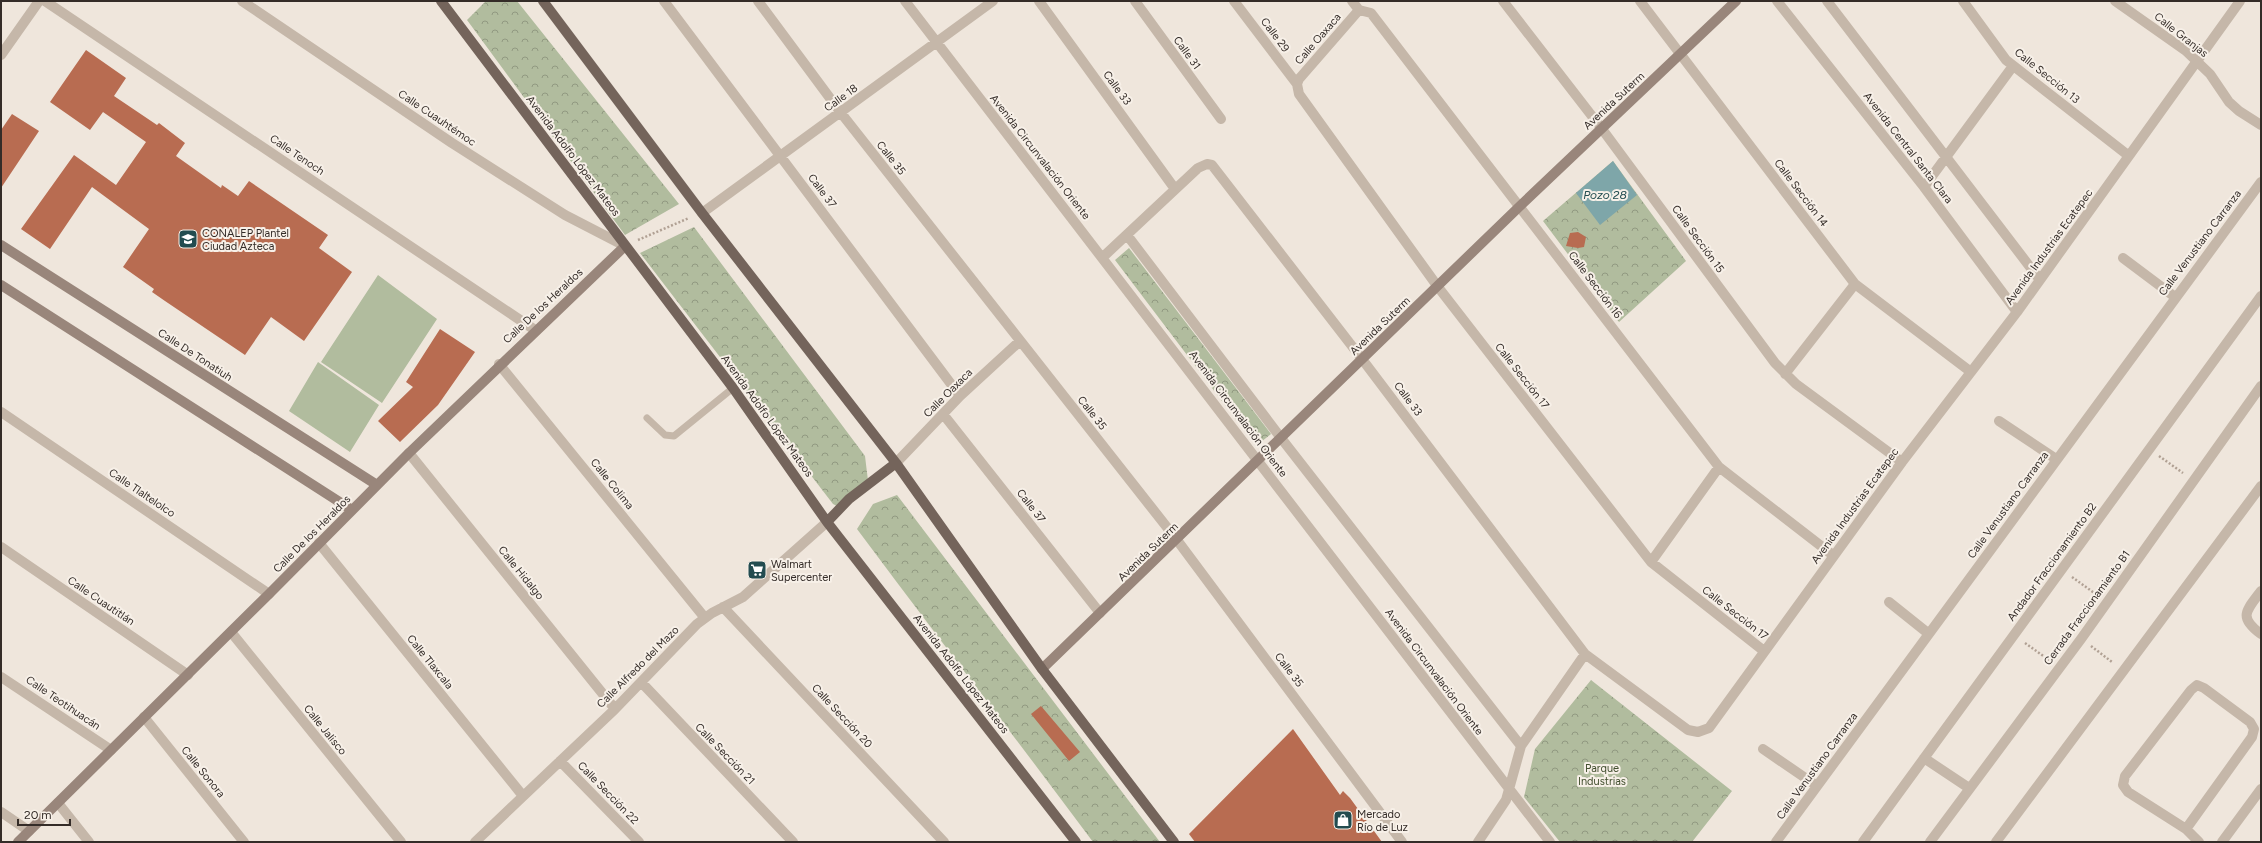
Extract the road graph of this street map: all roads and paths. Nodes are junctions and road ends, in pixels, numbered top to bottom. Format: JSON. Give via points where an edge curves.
{"nodes":[{"id":1,"x":38,"y":1,"type":"edge"},
{"id":2,"x":45,"y":1,"type":"edge"},
{"id":3,"x":242,"y":1,"type":"edge"},
{"id":4,"x":441,"y":1,"type":"edge"},
{"id":5,"x":543,"y":1,"type":"edge"},
{"id":6,"x":664,"y":1,"type":"edge"},
{"id":7,"x":758,"y":1,"type":"edge"},
{"id":8,"x":905,"y":1,"type":"edge"},
{"id":9,"x":993,"y":1,"type":"edge"},
{"id":10,"x":1039,"y":1,"type":"edge"},
{"id":11,"x":1134,"y":1,"type":"edge"},
{"id":12,"x":1234,"y":1,"type":"edge"},
{"id":13,"x":1352,"y":1,"type":"edge"},
{"id":14,"x":1504,"y":1,"type":"edge"},
{"id":15,"x":1640,"y":1,"type":"edge"},
{"id":16,"x":1736,"y":1,"type":"edge"},
{"id":17,"x":1777,"y":1,"type":"edge"},
{"id":18,"x":1827,"y":1,"type":"edge"},
{"id":19,"x":1963,"y":1,"type":"edge"},
{"id":20,"x":2115,"y":1,"type":"edge"},
{"id":21,"x":2240,"y":1,"type":"edge"},
{"id":22,"x":1359,"y":10,"type":"junction"},
{"id":23,"x":938,"y":43,"type":"junction"},
{"id":24,"x":1,"y":55,"type":"edge"},
{"id":25,"x":1681,"y":55,"type":"junction"},
{"id":26,"x":2198,"y":62,"type":"junction"},
{"id":27,"x":2012,"y":66,"type":"junction"},
{"id":28,"x":1297,"y":84,"type":"junction"},
{"id":29,"x":841,"y":113,"type":"junction"},
{"id":30,"x":1221,"y":119,"type":"dead end"},
{"id":31,"x":2261,"y":126,"type":"edge"},
{"id":32,"x":1602,"y":129,"type":"junction"},
{"id":33,"x":781,"y":156,"type":"junction"},
{"id":34,"x":2129,"y":156,"type":"junction"},
{"id":35,"x":1946,"y":158,"type":"junction"},
{"id":36,"x":2261,"y":182,"type":"edge"},
{"id":37,"x":1924,"y":187,"type":"junction"},
{"id":38,"x":1176,"y":189,"type":"junction"},
{"id":39,"x":1520,"y":206,"type":"junction"},
{"id":40,"x":702,"y":212,"type":"junction"},
{"id":41,"x":1127,"y":235,"type":"junction"},
{"id":42,"x":1,"y":245,"type":"edge"},
{"id":43,"x":625,"y":246,"type":"junction"},
{"id":44,"x":1103,"y":257,"type":"junction"},
{"id":45,"x":2123,"y":258,"type":"dead end"},
{"id":46,"x":2040,"y":280,"type":"junction"},
{"id":47,"x":1855,"y":284,"type":"junction"},
{"id":48,"x":1,"y":285,"type":"edge"},
{"id":49,"x":1438,"y":287,"type":"junction"},
{"id":50,"x":2261,"y":296,"type":"edge"},
{"id":51,"x":2175,"y":297,"type":"junction"},
{"id":52,"x":2017,"y":312,"type":"junction"},
{"id":53,"x":535,"y":330,"type":"junction"},
{"id":54,"x":1020,"y":341,"type":"junction"},
{"id":55,"x":1362,"y":359,"type":"junction"},
{"id":56,"x":500,"y":364,"type":"junction"},
{"id":57,"x":1971,"y":372,"type":"junction"},
{"id":58,"x":1785,"y":374,"type":"junction"},
{"id":59,"x":2261,"y":386,"type":"edge"},
{"id":60,"x":733,"y":388,"type":"junction"},
{"id":61,"x":960,"y":396,"type":"junction"},
{"id":62,"x":1,"y":412,"type":"edge"},
{"id":63,"x":943,"y":414,"type":"junction"},
{"id":64,"x":647,"y":418,"type":"dead end"},
{"id":65,"x":1999,"y":421,"type":"dead end"},
{"id":66,"x":1281,"y":438,"type":"junction"},
{"id":67,"x":2148,"y":449,"type":"junction"},
{"id":68,"x":409,"y":453,"type":"junction"},
{"id":69,"x":2056,"y":459,"type":"junction"},
{"id":70,"x":1258,"y":460,"type":"junction"},
{"id":71,"x":1902,"y":462,"type":"junction"},
{"id":72,"x":896,"y":463,"type":"junction"},
{"id":73,"x":1719,"y":467,"type":"junction"},
{"id":74,"x":2194,"y":482,"type":"junction"},
{"id":75,"x":377,"y":485,"type":"junction"},
{"id":76,"x":2261,"y":486,"type":"edge"},
{"id":77,"x":352,"y":510,"type":"junction"},
{"id":78,"x":827,"y":522,"type":"junction"},
{"id":79,"x":1177,"y":540,"type":"junction"},
{"id":80,"x":319,"y":543,"type":"junction"},
{"id":81,"x":1,"y":547,"type":"edge"},
{"id":82,"x":1834,"y":556,"type":"junction"},
{"id":83,"x":1651,"y":562,"type":"junction"},
{"id":84,"x":2061,"y":569,"type":"junction"},
{"id":85,"x":2261,"y":591,"type":"edge"},
{"id":86,"x":269,"y":594,"type":"junction"},
{"id":87,"x":1889,"y":602,"type":"dead end"},
{"id":88,"x":2107,"y":602,"type":"junction"},
{"id":89,"x":723,"y":607,"type":"junction"},
{"id":90,"x":1100,"y":613,"type":"junction"},
{"id":91,"x":705,"y":618,"type":"junction"},
{"id":92,"x":231,"y":632,"type":"junction"},
{"id":93,"x":1929,"y":634,"type":"junction"},
{"id":94,"x":2013,"y":634,"type":"junction"},
{"id":95,"x":2261,"y":634,"type":"edge"},
{"id":96,"x":2082,"y":639,"type":"junction"},
{"id":97,"x":1764,"y":650,"type":"junction"},
{"id":98,"x":1585,"y":654,"type":"junction"},
{"id":99,"x":2059,"y":668,"type":"junction"},
{"id":100,"x":1042,"y":669,"type":"junction"},
{"id":101,"x":2122,"y":670,"type":"junction"},
{"id":102,"x":188,"y":675,"type":"junction"},
{"id":103,"x":1,"y":677,"type":"edge"},
{"id":104,"x":641,"y":682,"type":"junction"},
{"id":105,"x":615,"y":709,"type":"junction"},
{"id":106,"x":144,"y":717,"type":"junction"},
{"id":107,"x":1521,"y":746,"type":"junction"},
{"id":108,"x":1763,"y":749,"type":"dead end"},
{"id":109,"x":111,"y":750,"type":"junction"},
{"id":110,"x":1924,"y":758,"type":"junction"},
{"id":111,"x":560,"y":761,"type":"junction"},
{"id":112,"x":1817,"y":786,"type":"junction"},
{"id":113,"x":1969,"y":788,"type":"junction"},
{"id":114,"x":2261,"y":789,"type":"edge"},
{"id":115,"x":1510,"y":791,"type":"junction"},
{"id":116,"x":523,"y":796,"type":"junction"},
{"id":117,"x":58,"y":803,"type":"junction"},
{"id":118,"x":1,"y":812,"type":"edge"},
{"id":119,"x":2186,"y":829,"type":"junction"},
{"id":120,"x":29,"y":831,"type":"junction"},
{"id":121,"x":481,"y":840,"type":"edge"},
{"id":122,"x":2227,"y":840,"type":"edge"},
{"id":123,"x":18,"y":842,"type":"edge"},
{"id":124,"x":89,"y":842,"type":"edge"},
{"id":125,"x":244,"y":842,"type":"edge"},
{"id":126,"x":401,"y":842,"type":"edge"},
{"id":127,"x":639,"y":842,"type":"edge"},
{"id":128,"x":793,"y":842,"type":"edge"},
{"id":129,"x":944,"y":842,"type":"edge"},
{"id":130,"x":1076,"y":842,"type":"edge"},
{"id":131,"x":1174,"y":842,"type":"edge"},
{"id":132,"x":1402,"y":842,"type":"edge"},
{"id":133,"x":1478,"y":842,"type":"edge"},
{"id":134,"x":1550,"y":842,"type":"edge"},
{"id":135,"x":1776,"y":842,"type":"edge"},
{"id":136,"x":1863,"y":842,"type":"edge"},
{"id":137,"x":1930,"y":842,"type":"edge"},
{"id":138,"x":1996,"y":842,"type":"edge"},
{"id":139,"x":2199,"y":842,"type":"edge"}],
"edges":[{"from":1,"to":24,"type":"street"},
{"from":2,"to":53,"type":"street","name":"Calle Tenoch"},
{"from":3,"to":43,"type":"street","name":"Calle Cuauhtémoc","via":[[452,143],[558,211]]},
{"from":4,"to":43,"type":"main road","name":"Avenida Adolfo López Mateos"},
{"from":5,"to":40,"type":"main road"},
{"from":6,"to":33,"type":"street","name":"Calle 37"},
{"from":7,"to":29,"type":"street","name":"Calle 35"},
{"from":8,"to":23,"type":"street","name":"Avenida Circunvalación Oriente"},
{"from":9,"to":23,"type":"street","name":"Calle 18"},
{"from":10,"to":38,"type":"street","name":"Calle 33"},
{"from":11,"to":30,"type":"street","name":"Calle 31"},
{"from":12,"to":28,"type":"street","name":"Calle 29"},
{"from":13,"to":22,"type":"street"},
{"from":14,"to":32,"type":"street","name":"Calle Sección 15"},
{"from":15,"to":25,"type":"street","name":"Calle Sección 14"},
{"from":16,"to":25,"type":"street","name":"Avenida Suterm"},
{"from":17,"to":37,"type":"street","name":"Avenida Central Santa Clara"},
{"from":18,"to":35,"type":"street"},
{"from":19,"to":27,"type":"street","name":"Calle Sección 13"},
{"from":20,"to":26,"type":"street","name":"Calle Granjas"},
{"from":21,"to":26,"type":"street","name":"Avenida Industrias Ecatepec"},
{"from":22,"to":28,"type":"street","name":"Calle Oaxaca"},
{"from":22,"to":39,"type":"street","name":"Calle Sección 16","via":[[1371,13]]},
{"from":23,"to":29,"type":"street","name":"Calle 18"},
{"from":23,"to":44,"type":"street","name":"Avenida Circunvalación Oriente"},
{"from":25,"to":32,"type":"street","name":"Avenida Suterm"},
{"from":25,"to":47,"type":"street","name":"Calle Sección 14"},
{"from":26,"to":31,"type":"street","name":"Calle Granjas","via":[[2210,74],[2229,102]]},
{"from":26,"to":34,"type":"street","name":"Avenida Industrias Ecatepec"},
{"from":27,"to":34,"type":"street","name":"Calle Sección 13"},
{"from":27,"to":35,"type":"street"},
{"from":28,"to":49,"type":"street","name":"Calle Sección 17","via":[[1299,94]]},
{"from":29,"to":33,"type":"street","name":"Calle 18"},
{"from":29,"to":54,"type":"street","name":"Calle 35"},
{"from":32,"to":39,"type":"street","name":"Avenida Suterm"},
{"from":32,"to":58,"type":"street","name":"Calle Sección 15"},
{"from":33,"to":40,"type":"street","name":"Calle 18"},
{"from":33,"to":61,"type":"street","name":"Calle 37"},
{"from":34,"to":46,"type":"street","name":"Avenida Industrias Ecatepec"},
{"from":35,"to":37,"type":"street"},
{"from":35,"to":46,"type":"street"},
{"from":36,"to":51,"type":"street","name":"Calle Venustiano Carranza"},
{"from":37,"to":52,"type":"street","name":"Avenida Central Santa Clara"},
{"from":38,"to":41,"type":"street"},
{"from":38,"to":55,"type":"street","name":"Calle 33","via":[[1198,168],[1207,164],[1216,168]]},
{"from":39,"to":49,"type":"street","name":"Avenida Suterm"},
{"from":39,"to":73,"type":"street","name":"Calle Sección 16"},
{"from":40,"to":43,"type":"path"},
{"from":40,"to":72,"type":"main road"},
{"from":41,"to":44,"type":"street"},
{"from":41,"to":66,"type":"street","name":"Avenida Circunvalación Oriente"},
{"from":42,"to":75,"type":"street","name":"Calle De Tonatiuh"},
{"from":43,"to":53,"type":"street","name":"Calle De los Heraldos"},
{"from":43,"to":60,"type":"main road","name":"Avenida Adolfo López Mateos"},
{"from":44,"to":70,"type":"street","name":"Avenida Circunvalación Oriente"},
{"from":45,"to":51,"type":"street"},
{"from":46,"to":52,"type":"street","name":"Avenida Industrias Ecatepec"},
{"from":47,"to":57,"type":"street","name":"Calle Sección 14"},
{"from":47,"to":58,"type":"street"},
{"from":48,"to":77,"type":"street"},
{"from":49,"to":55,"type":"street","name":"Avenida Suterm"},
{"from":49,"to":83,"type":"street","name":"Calle Sección 17"},
{"from":50,"to":67,"type":"street","name":"Andador Fraccionamiento B2"},
{"from":51,"to":69,"type":"street","name":"Calle Venustiano Carranza"},
{"from":52,"to":57,"type":"street","name":"Avenida Industrias Ecatepec"},
{"from":53,"to":56,"type":"street","name":"Calle De los Heraldos"},
{"from":54,"to":61,"type":"street","name":"Calle Oaxaca"},
{"from":54,"to":79,"type":"street","name":"Calle 35"},
{"from":55,"to":66,"type":"street","name":"Avenida Suterm"},
{"from":55,"to":98,"type":"street","name":"Calle 33"},
{"from":56,"to":68,"type":"street","name":"Calle De los Heraldos"},
{"from":56,"to":91,"type":"street","name":"Calle Colima"},
{"from":57,"to":71,"type":"street","name":"Avenida Industrias Ecatepec"},
{"from":58,"to":71,"type":"street","name":"Calle Sección 15"},
{"from":59,"to":74,"type":"street","name":"Cerrada Fraccionamiento B1"},
{"from":60,"to":64,"type":"lane","via":[[674,436],[665,435]]},
{"from":60,"to":78,"type":"main road","name":"Avenida Adolfo López Mateos"},
{"from":61,"to":63,"type":"street","name":"Calle Oaxaca"},
{"from":62,"to":86,"type":"street","name":"Calle Tlaltelolco"},
{"from":63,"to":72,"type":"street","name":"Calle Oaxaca"},
{"from":63,"to":90,"type":"street","name":"Calle 37"},
{"from":65,"to":69,"type":"street"},
{"from":66,"to":70,"type":"street","name":"Avenida Suterm"},
{"from":66,"to":107,"type":"street","name":"Avenida Circunvalación Oriente"},
{"from":67,"to":74,"type":"path"},
{"from":67,"to":84,"type":"street","name":"Andador Fraccionamiento B2"},
{"from":68,"to":75,"type":"street","name":"Calle De los Heraldos"},
{"from":68,"to":105,"type":"street","name":"Calle Hidalgo"},
{"from":69,"to":93,"type":"street","name":"Calle Venustiano Carranza"},
{"from":70,"to":79,"type":"street","name":"Avenida Suterm"},
{"from":70,"to":115,"type":"street","name":"Avenida Circunvalación Oriente"},
{"from":71,"to":82,"type":"street","name":"Avenida Industrias Ecatepec"},
{"from":72,"to":78,"type":"main road","via":[[849,499]]},
{"from":72,"to":100,"type":"main road"},
{"from":73,"to":82,"type":"street","name":"Calle Sección 16"},
{"from":73,"to":83,"type":"street"},
{"from":74,"to":88,"type":"street","name":"Cerrada Fraccionamiento B1"},
{"from":75,"to":77,"type":"street","name":"Calle De los Heraldos"},
{"from":76,"to":101,"type":"street"},
{"from":77,"to":80,"type":"street","name":"Calle De los Heraldos"},
{"from":78,"to":89,"type":"street","name":"Calle Alfredo del Mazo","via":[[743,597]]},
{"from":78,"to":130,"type":"main road","name":"Avenida Adolfo López Mateos"},
{"from":79,"to":90,"type":"street","name":"Avenida Suterm"},
{"from":79,"to":132,"type":"street","name":"Calle 35"},
{"from":80,"to":86,"type":"street","name":"Calle De los Heraldos"},
{"from":80,"to":116,"type":"street","name":"Calle Tlaxcala"},
{"from":81,"to":102,"type":"street","name":"Calle Cuautitlán"},
{"from":82,"to":97,"type":"street","name":"Avenida Industrias Ecatepec"},
{"from":83,"to":97,"type":"street","name":"Calle Sección 17"},
{"from":84,"to":88,"type":"path"},
{"from":84,"to":94,"type":"street","name":"Andador Fraccionamiento B2"},
{"from":85,"to":95,"type":"street","via":[[2248,608],[2246,618],[2250,626]]},
{"from":86,"to":92,"type":"street","name":"Calle De los Heraldos"},
{"from":87,"to":93,"type":"street"},
{"from":88,"to":96,"type":"street","name":"Cerrada Fraccionamiento B1"},
{"from":89,"to":91,"type":"street","name":"Calle Alfredo del Mazo"},
{"from":89,"to":129,"type":"street","name":"Calle Sección 20"},
{"from":90,"to":100,"type":"street","name":"Avenida Suterm"},
{"from":91,"to":104,"type":"street","name":"Calle Alfredo del Mazo"},
{"from":92,"to":102,"type":"street","name":"Calle De los Heraldos"},
{"from":92,"to":126,"type":"street","name":"Calle Jalisco"},
{"from":93,"to":112,"type":"street","name":"Calle Venustiano Carranza"},
{"from":94,"to":99,"type":"path"},
{"from":94,"to":110,"type":"street","name":"Andador Fraccionamiento B2"},
{"from":96,"to":99,"type":"street","name":"Cerrada Fraccionamiento B1"},
{"from":96,"to":101,"type":"path"},
{"from":97,"to":98,"type":"street","name":"Avenida Industrias Ecatepec","via":[[1709,728],[1698,732],[1688,730]]},
{"from":98,"to":107,"type":"street"},
{"from":99,"to":113,"type":"street","name":"Cerrada Fraccionamiento B1"},
{"from":100,"to":131,"type":"main road"},
{"from":101,"to":138,"type":"street"},
{"from":102,"to":106,"type":"street","name":"Calle De los Heraldos"},
{"from":103,"to":109,"type":"street","name":"Calle Teotihuacán"},
{"from":104,"to":105,"type":"street","name":"Calle Alfredo del Mazo"},
{"from":104,"to":128,"type":"street","name":"Calle Sección 21"},
{"from":105,"to":111,"type":"street","name":"Calle Alfredo del Mazo"},
{"from":106,"to":109,"type":"street","name":"Calle De los Heraldos"},
{"from":106,"to":125,"type":"street","name":"Calle Sonora"},
{"from":107,"to":115,"type":"street"},
{"from":108,"to":112,"type":"street"},
{"from":109,"to":117,"type":"street","name":"Calle De los Heraldos"},
{"from":110,"to":113,"type":"street"},
{"from":110,"to":136,"type":"street","name":"Andador Fraccionamiento B2"},
{"from":111,"to":116,"type":"street","name":"Calle Alfredo del Mazo"},
{"from":111,"to":127,"type":"street","name":"Calle Sección 22"},
{"from":112,"to":135,"type":"street","name":"Calle Venustiano Carranza"},
{"from":113,"to":137,"type":"street","name":"Cerrada Fraccionamiento B1"},
{"from":114,"to":122,"type":"street"},
{"from":115,"to":133,"type":"street","via":[[1502,809]]},
{"from":115,"to":134,"type":"street","name":"Avenida Circunvalación Oriente"},
{"from":116,"to":121,"type":"street","name":"Calle Alfredo del Mazo"},
{"from":117,"to":120,"type":"street","name":"Calle De los Heraldos"},
{"from":117,"to":124,"type":"street"},
{"from":118,"to":120,"type":"street"},
{"from":119,"to":119,"type":"street","via":[[2128,792],[2123,781],[2197,685],[2250,722],[2254,729],[2252,737]]},
{"from":119,"to":139,"type":"street"},
{"from":120,"to":123,"type":"street","name":"Calle De los Heraldos"}]}
